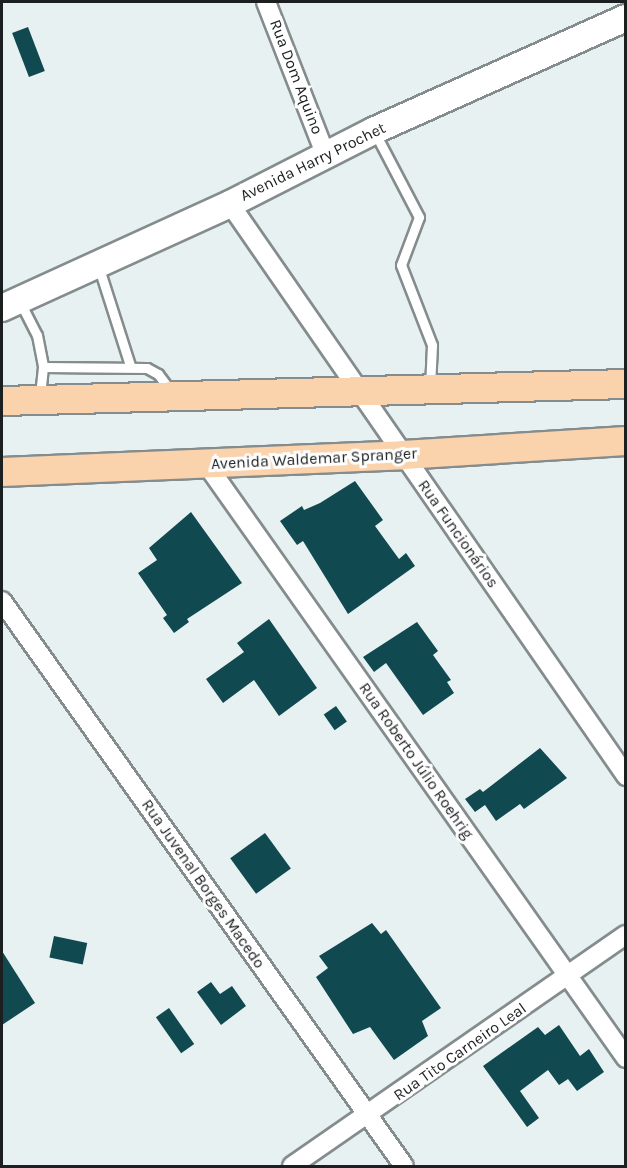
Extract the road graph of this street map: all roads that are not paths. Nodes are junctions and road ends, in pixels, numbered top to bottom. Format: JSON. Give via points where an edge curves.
{"nodes":[{"id":1,"x":266,"y":2,"type":"edge"},
{"id":2,"x":626,"y":18,"type":"edge"},
{"id":3,"x":373,"y":131,"type":"junction"},
{"id":4,"x":325,"y":153,"type":"junction"},
{"id":5,"x":230,"y":204,"type":"junction"},
{"id":6,"x":98,"y":265,"type":"junction"},
{"id":7,"x":10,"y":304,"type":"edge"},
{"id":8,"x":130,"y":365,"type":"junction"},
{"id":9,"x":43,"y":368,"type":"junction"},
{"id":10,"x":626,"y":384,"type":"edge"},
{"id":11,"x":430,"y":390,"type":"junction"},
{"id":12,"x":360,"y":392,"type":"junction"},
{"id":13,"x":174,"y":394,"type":"junction"},
{"id":14,"x":39,"y":400,"type":"junction"},
{"id":15,"x":2,"y":401,"type":"edge"},
{"id":16,"x":626,"y":441,"type":"edge"},
{"id":17,"x":403,"y":455,"type":"junction"},
{"id":18,"x":207,"y":465,"type":"junction"},
{"id":19,"x":2,"y":472,"type":"edge"},
{"id":20,"x":2,"y":601,"type":"edge"},
{"id":21,"x":626,"y":776,"type":"edge"},
{"id":22,"x":626,"y":935,"type":"edge"},
{"id":23,"x":568,"y":976,"type":"junction"},
{"id":24,"x":626,"y":1058,"type":"edge"},
{"id":25,"x":368,"y":1116,"type":"junction"},
{"id":26,"x":292,"y":1167,"type":"edge"},
{"id":27,"x":404,"y":1167,"type":"edge"}],
"edges":[{"from":1,"to":4,"type":"street","name":"Rua Dom Aquino"},
{"from":2,"to":3,"type":"street","name":"Avenida Harry Prochet"},
{"from":3,"to":4,"type":"street","name":"Avenida Harry Prochet"},
{"from":3,"to":11,"type":"lane","via":[[419,217],[401,265],[432,345]]},
{"from":4,"to":5,"type":"street","name":"Avenida Harry Prochet"},
{"from":5,"to":6,"type":"street","name":"Avenida Harry Prochet"},
{"from":5,"to":12,"type":"street","name":"Rua Funcionários"},
{"from":6,"to":7,"type":"street","name":"Avenida Harry Prochet"},
{"from":6,"to":8,"type":"lane"},
{"from":7,"to":9,"type":"lane","via":[[37,335]]},
{"from":8,"to":9,"type":"lane"},
{"from":8,"to":13,"type":"lane","via":[[158,374]]},
{"from":9,"to":14,"type":"lane"},
{"from":10,"to":11,"type":"main road"},
{"from":11,"to":12,"type":"main road"},
{"from":12,"to":13,"type":"main road"},
{"from":12,"to":17,"type":"street","name":"Rua Funcionários"},
{"from":13,"to":14,"type":"main road"},
{"from":14,"to":15,"type":"main road"},
{"from":16,"to":17,"type":"main road","name":"Avenida Waldemar Spranger"},
{"from":17,"to":18,"type":"main road","name":"Avenida Waldemar Spranger"},
{"from":17,"to":21,"type":"street","name":"Rua Funcionários"},
{"from":18,"to":19,"type":"main road","name":"Avenida Waldemar Spranger"},
{"from":18,"to":23,"type":"street","name":"Rua Roberto Júlio Roehrig"},
{"from":20,"to":25,"type":"street","name":"Rua Juvenal Borges Macedo"},
{"from":22,"to":23,"type":"street","name":"Rua Tito Carneiro Leal"},
{"from":23,"to":24,"type":"street","name":"Rua Roberto Júlio Roehrig"},
{"from":23,"to":25,"type":"street","name":"Rua Tito Carneiro Leal"},
{"from":25,"to":26,"type":"street","name":"Rua Tito Carneiro Leal"},
{"from":25,"to":27,"type":"street","name":"Rua Juvenal Borges Macedo"}]}
